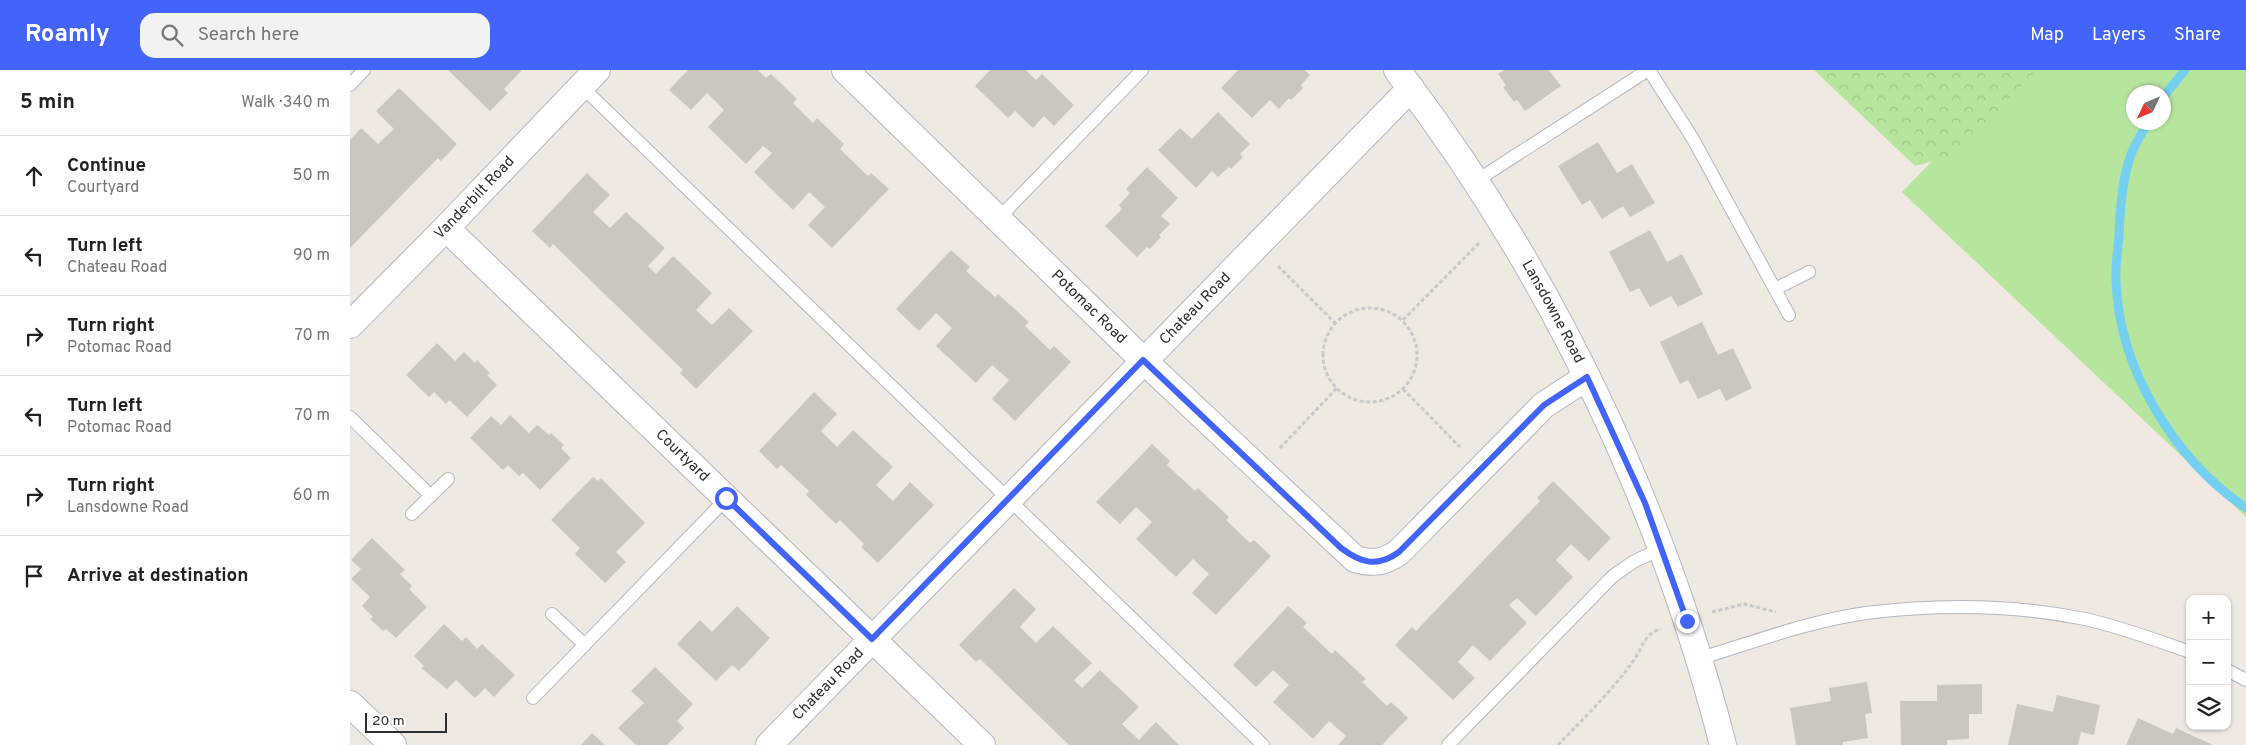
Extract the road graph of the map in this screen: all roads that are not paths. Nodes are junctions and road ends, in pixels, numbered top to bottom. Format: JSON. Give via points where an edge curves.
{"nodes":[{"id":1,"x":364,"y":70,"type":"edge"},
{"id":2,"x":845,"y":70,"type":"edge"},
{"id":3,"x":1649,"y":70,"type":"edge"},
{"id":4,"x":1139,"y":71,"type":"edge"},
{"id":5,"x":589,"y":78,"type":"edge"},
{"id":6,"x":1404,"y":79,"type":"edge"},
{"id":7,"x":350,"y":85,"type":"edge"},
{"id":8,"x":1476,"y":181,"type":"junction"},
{"id":9,"x":999,"y":218,"type":"junction"},
{"id":10,"x":446,"y":228,"type":"junction"},
{"id":11,"x":1809,"y":272,"type":"dead end"},
{"id":12,"x":1775,"y":289,"type":"junction"},
{"id":13,"x":1789,"y":315,"type":"dead end"},
{"id":14,"x":350,"y":325,"type":"edge"},
{"id":15,"x":1143,"y":360,"type":"junction"},
{"id":16,"x":1587,"y":377,"type":"junction"},
{"id":17,"x":350,"y":417,"type":"edge"},
{"id":18,"x":448,"y":479,"type":"dead end"},
{"id":19,"x":431,"y":496,"type":"junction"},
{"id":20,"x":726,"y":498,"type":"junction"},
{"id":21,"x":1008,"y":499,"type":"junction"},
{"id":22,"x":412,"y":514,"type":"dead end"},
{"id":23,"x":1662,"y":548,"type":"junction"},
{"id":24,"x":552,"y":614,"type":"dead end"},
{"id":25,"x":872,"y":639,"type":"junction"},
{"id":26,"x":584,"y":645,"type":"junction"},
{"id":27,"x":2186,"y":651,"type":"edge"},
{"id":28,"x":1698,"y":659,"type":"junction"},
{"id":29,"x":2231,"y":672,"type":"edge"},
{"id":30,"x":2246,"y":680,"type":"edge"},
{"id":31,"x":533,"y":698,"type":"dead end"},
{"id":32,"x":350,"y":704,"type":"edge"},
{"id":33,"x":393,"y":745,"type":"edge"},
{"id":34,"x":769,"y":745,"type":"edge"},
{"id":35,"x":982,"y":745,"type":"edge"},
{"id":36,"x":1262,"y":745,"type":"edge"},
{"id":37,"x":1448,"y":745,"type":"edge"},
{"id":38,"x":1723,"y":745,"type":"edge"}],
"edges":[{"from":1,"to":7,"type":"lane"},
{"from":2,"to":9,"type":"street","name":"Potomac Road"},
{"from":3,"to":8,"type":"lane"},
{"from":3,"to":12,"type":"lane","via":[[1693,139]]},
{"from":4,"to":9,"type":"lane"},
{"from":5,"to":10,"type":"street","name":"Vanderbilt Road"},
{"from":5,"to":21,"type":"lane"},
{"from":6,"to":8,"type":"street","name":"Lansdowne Road"},
{"from":6,"to":15,"type":"street","name":"Chateau Road"},
{"from":8,"to":16,"type":"street","name":"Lansdowne Road","via":[[1532,274]]},
{"from":9,"to":15,"type":"street","name":"Potomac Road"},
{"from":10,"to":14,"type":"street","name":"Vanderbilt Road"},
{"from":10,"to":20,"type":"street","name":"Courtyard"},
{"from":11,"to":12,"type":"lane"},
{"from":12,"to":13,"type":"lane"},
{"from":15,"to":16,"type":"street","name":"Potomac Road","via":[[1341,548],[1355,559],[1370,564],[1384,561],[1399,552],[1544,405]]},
{"from":15,"to":21,"type":"street","name":"Chateau Road"},
{"from":16,"to":23,"type":"street","name":"Lansdowne Road","via":[[1625,457]]},
{"from":17,"to":19,"type":"lane"},
{"from":18,"to":19,"type":"lane"},
{"from":19,"to":22,"type":"lane"},
{"from":20,"to":25,"type":"street","name":"Courtyard"},
{"from":20,"to":26,"type":"lane"},
{"from":21,"to":25,"type":"street","name":"Chateau Road"},
{"from":21,"to":36,"type":"lane"},
{"from":23,"to":28,"type":"street","name":"Lansdowne Road"},
{"from":23,"to":37,"type":"lane","via":[[1613,576]]},
{"from":24,"to":26,"type":"lane"},
{"from":25,"to":34,"type":"street","name":"Chateau Road"},
{"from":25,"to":35,"type":"street","name":"Courtyard"},
{"from":26,"to":31,"type":"lane"},
{"from":27,"to":28,"type":"lane","via":[[2085,619],[1964,607],[1865,614],[1812,624]]},
{"from":28,"to":38,"type":"street","name":"Lansdowne Road"},
{"from":29,"to":30,"type":"lane"},
{"from":32,"to":33,"type":"street"}]}
